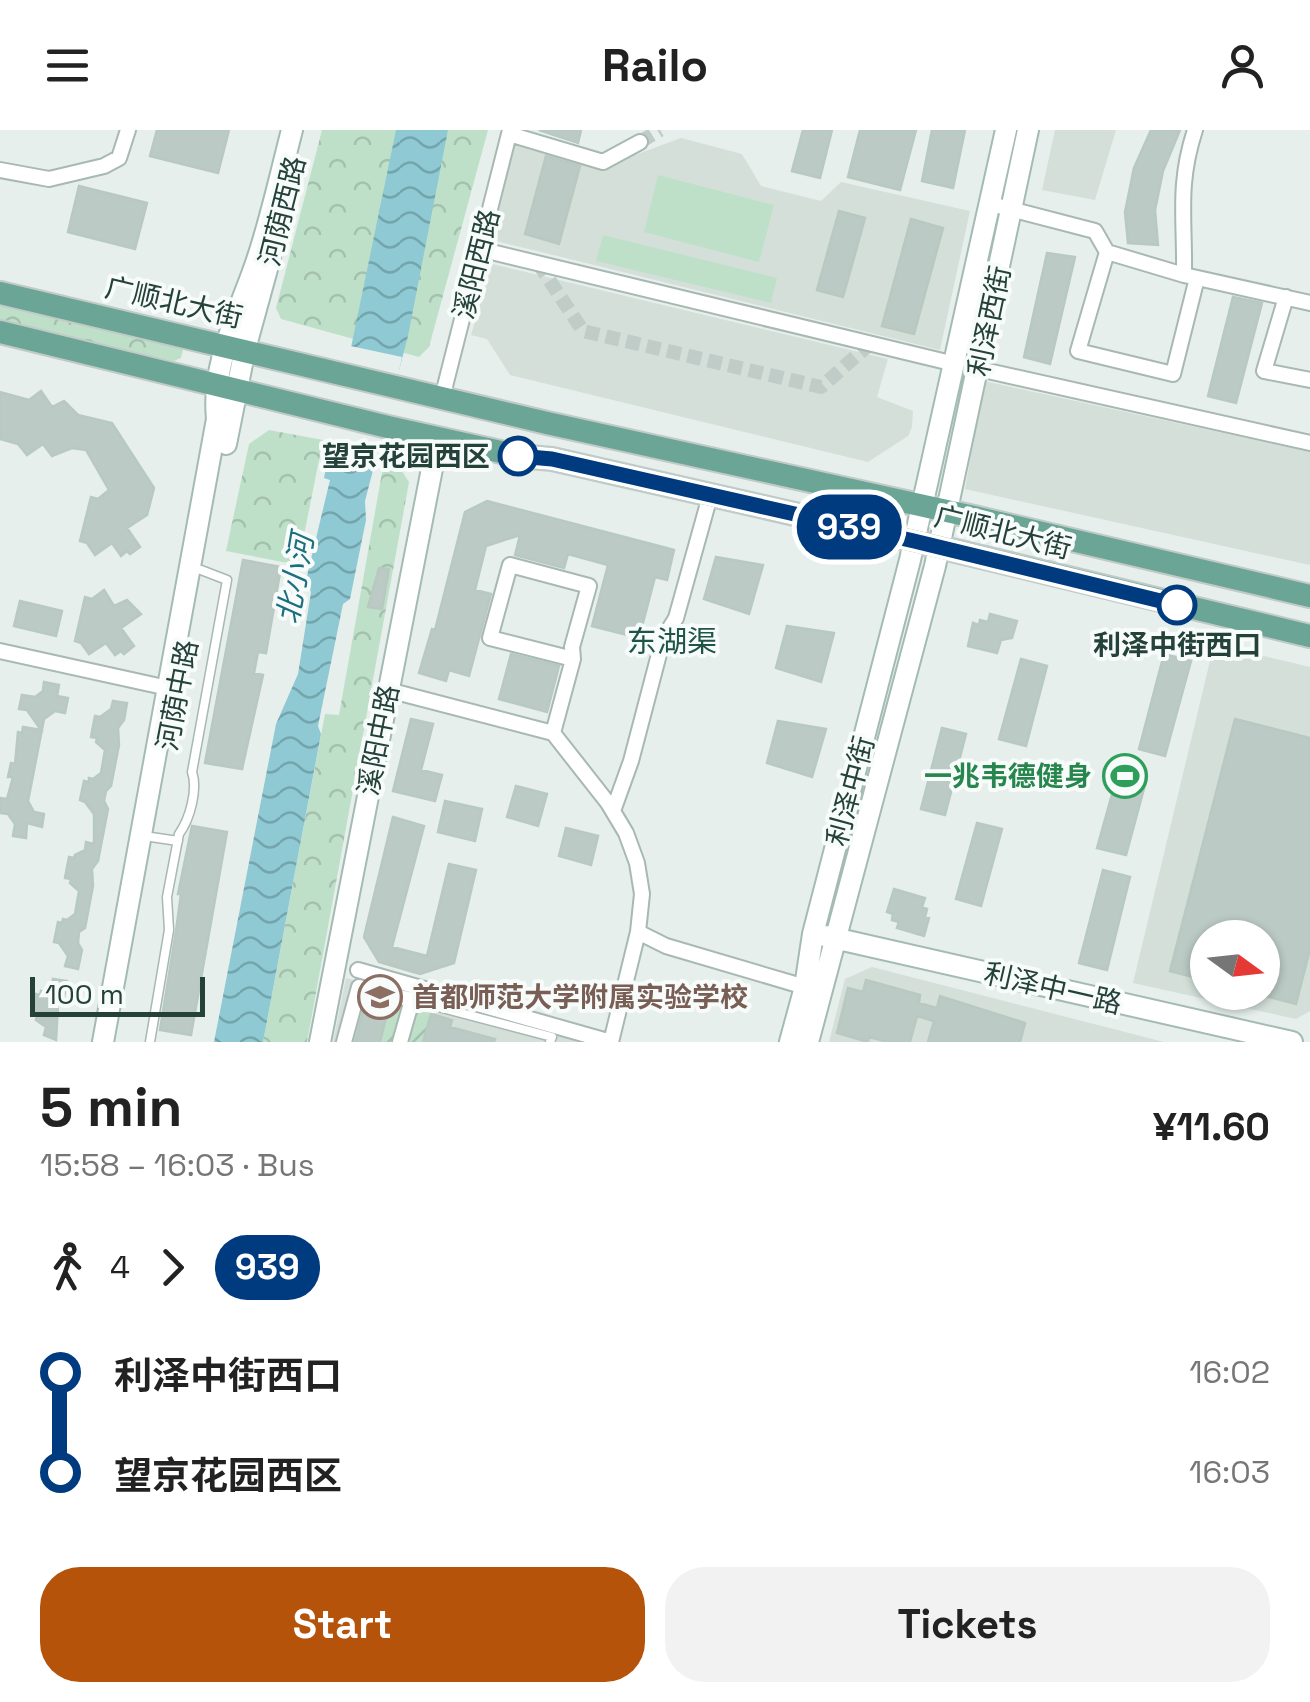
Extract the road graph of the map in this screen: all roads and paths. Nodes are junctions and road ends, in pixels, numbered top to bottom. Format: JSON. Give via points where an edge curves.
{"nodes":[{"id":1,"x":128,"y":130,"type":"edge"},
{"id":2,"x":292,"y":130,"type":"edge"},
{"id":3,"x":302,"y":130,"type":"edge"},
{"id":4,"x":1006,"y":130,"type":"edge"},
{"id":5,"x":1028,"y":130,"type":"edge"},
{"id":6,"x":1195,"y":130,"type":"edge"},
{"id":7,"x":510,"y":132,"type":"edge"},
{"id":8,"x":640,"y":142,"type":"tunnel mouth"},
{"id":9,"x":0,"y":170,"type":"edge"},
{"id":10,"x":1001,"y":206,"type":"junction"},
{"id":11,"x":479,"y":249,"type":"junction"},
{"id":12,"x":1107,"y":252,"type":"junction"},
{"id":13,"x":1190,"y":276,"type":"junction"},
{"id":14,"x":0,"y":293,"type":"edge"},
{"id":15,"x":1286,"y":297,"type":"junction"},
{"id":16,"x":1310,"y":303,"type":"edge"},
{"id":17,"x":0,"y":332,"type":"edge"},
{"id":18,"x":235,"y":347,"type":"junction"},
{"id":19,"x":955,"y":364,"type":"junction"},
{"id":20,"x":322,"y":369,"type":"junction"},
{"id":21,"x":979,"y":369,"type":"junction"},
{"id":22,"x":1310,"y":380,"type":"edge"},
{"id":23,"x":227,"y":385,"type":"junction"},
{"id":24,"x":442,"y":398,"type":"junction"},
{"id":25,"x":302,"y":407,"type":"junction"},
{"id":26,"x":438,"y":438,"type":"junction"},
{"id":27,"x":1310,"y":443,"type":"edge"},
{"id":28,"x":710,"y":496,"type":"junction"},
{"id":29,"x":923,"y":506,"type":"junction"},
{"id":30,"x":948,"y":512,"type":"junction"},
{"id":31,"x":914,"y":541,"type":"junction"},
{"id":32,"x":940,"y":547,"type":"junction"},
{"id":33,"x":201,"y":570,"type":"junction"},
{"id":34,"x":1310,"y":596,"type":"edge"},
{"id":35,"x":1310,"y":636,"type":"edge"},
{"id":36,"x":0,"y":651,"type":"edge"},
{"id":37,"x":573,"y":659,"type":"junction"},
{"id":38,"x":168,"y":688,"type":"junction"},
{"id":39,"x":388,"y":690,"type":"junction"},
{"id":40,"x":553,"y":733,"type":"junction"},
{"id":41,"x":613,"y":811,"type":"junction"},
{"id":42,"x":151,"y":837,"type":"junction"},
{"id":43,"x":178,"y":841,"type":"junction"},
{"id":44,"x":638,"y":932,"type":"junction"},
{"id":45,"x":813,"y":934,"type":"junction"},
{"id":46,"x":834,"y":939,"type":"junction"},
{"id":47,"x":358,"y":970,"type":"dead end"},
{"id":48,"x":805,"y":987,"type":"junction"},
{"id":49,"x":412,"y":1000,"type":"junction"},
{"id":50,"x":103,"y":1042,"type":"edge"},
{"id":51,"x":116,"y":1042,"type":"edge"},
{"id":52,"x":150,"y":1042,"type":"edge"},
{"id":53,"x":320,"y":1042,"type":"edge"},
{"id":54,"x":344,"y":1042,"type":"edge"},
{"id":55,"x":400,"y":1042,"type":"edge"},
{"id":56,"x":550,"y":1042,"type":"edge"},
{"id":57,"x":611,"y":1042,"type":"edge"},
{"id":58,"x":790,"y":1042,"type":"edge"},
{"id":59,"x":808,"y":1042,"type":"edge"},
{"id":60,"x":1292,"y":1042,"type":"edge"}],
"edges":[{"from":1,"to":9,"type":"street","via":[[119,158],[104,166],[49,179]]},
{"from":2,"to":18,"type":"street","name":"河荫西路"},
{"from":3,"to":18,"type":"street","name":"河荫西路"},
{"from":4,"to":10,"type":"street","name":"利泽西街"},
{"from":5,"to":10,"type":"street","name":"利泽西街"},
{"from":6,"to":13,"type":"street","via":[[1180,212]]},
{"from":7,"to":8,"type":"street","via":[[603,162]]},
{"from":7,"to":11,"type":"street","name":"溪阳西路"},
{"from":10,"to":12,"type":"street","via":[[1095,232]]},
{"from":10,"to":19,"type":"street","name":"利泽西街"},
{"from":10,"to":21,"type":"street","name":"利泽西街"},
{"from":11,"to":19,"type":"street"},
{"from":11,"to":24,"type":"street","name":"溪阳西路"},
{"from":12,"to":13,"type":"street"},
{"from":12,"to":13,"type":"street","via":[[1078,351],[1173,374]]},
{"from":13,"to":15,"type":"street"},
{"from":14,"to":18,"type":"main road","name":"广顺北大街"},
{"from":15,"to":16,"type":"street"},
{"from":15,"to":22,"type":"street","via":[[1264,372]]},
{"from":17,"to":23,"type":"main road"},
{"from":18,"to":20,"type":"main road","name":"广顺北大街"},
{"from":18,"to":23,"type":"street","name":"河荫中路"},
{"from":19,"to":29,"type":"street","name":"利泽西街"},
{"from":20,"to":24,"type":"main road","name":"广顺北大街"},
{"from":20,"to":25,"type":"main road","via":[[294,370],[282,382],[284,397]]},
{"from":21,"to":27,"type":"street"},
{"from":21,"to":30,"type":"street","name":"利泽西街"},
{"from":23,"to":25,"type":"main road"},
{"from":23,"to":33,"type":"street","name":"河荫中路"},
{"from":23,"to":38,"type":"street","name":"河荫中路","via":[[215,398],[217,418]]},
{"from":24,"to":29,"type":"main road","name":"广顺北大街"},
{"from":25,"to":26,"type":"main road","name":"广顺北大街"},
{"from":26,"to":28,"type":"main road","name":"广顺北大街"},
{"from":26,"to":39,"type":"street","name":"溪阳中路"},
{"from":28,"to":31,"type":"main road","name":"广顺北大街"},
{"from":28,"to":41,"type":"street"},
{"from":29,"to":30,"type":"main road","name":"广顺北大街"},
{"from":29,"to":31,"type":"street","name":"利泽西街"},
{"from":30,"to":32,"type":"street","name":"利泽西街"},
{"from":30,"to":34,"type":"main road","name":"广顺北大街"},
{"from":31,"to":32,"type":"main road","name":"广顺北大街"},
{"from":31,"to":45,"type":"street","name":"利泽中街"},
{"from":32,"to":35,"type":"main road","name":"广顺北大街"},
{"from":32,"to":46,"type":"street","name":"利泽中街"},
{"from":33,"to":42,"type":"street","name":"河荫中路"},
{"from":33,"to":43,"type":"lane","via":[[227,580],[192,772],[196,782]]},
{"from":36,"to":38,"type":"street"},
{"from":37,"to":37,"type":"street","via":[[589,586],[510,565],[490,638]]},
{"from":37,"to":40,"type":"street"},
{"from":38,"to":50,"type":"street","name":"河荫中路"},
{"from":39,"to":40,"type":"street"},
{"from":39,"to":53,"type":"street","name":"溪阳中路"},
{"from":40,"to":41,"type":"street"},
{"from":41,"to":44,"type":"street","via":[[638,863]]},
{"from":42,"to":43,"type":"lane"},
{"from":42,"to":51,"type":"street","name":"河荫中路"},
{"from":43,"to":52,"type":"lane"},
{"from":44,"to":48,"type":"street"},
{"from":44,"to":57,"type":"street"},
{"from":45,"to":46,"type":"street","name":"利泽中一路"},
{"from":45,"to":48,"type":"street","name":"利泽中街"},
{"from":46,"to":59,"type":"street","name":"利泽中街"},
{"from":46,"to":60,"type":"street","name":"利泽中一路"},
{"from":47,"to":57,"type":"street"},
{"from":48,"to":58,"type":"street","name":"利泽中街"},
{"from":49,"to":54,"type":"street","via":[[359,987]]},
{"from":49,"to":55,"type":"street"},
{"from":49,"to":56,"type":"lane","via":[[552,1037]]}]}
